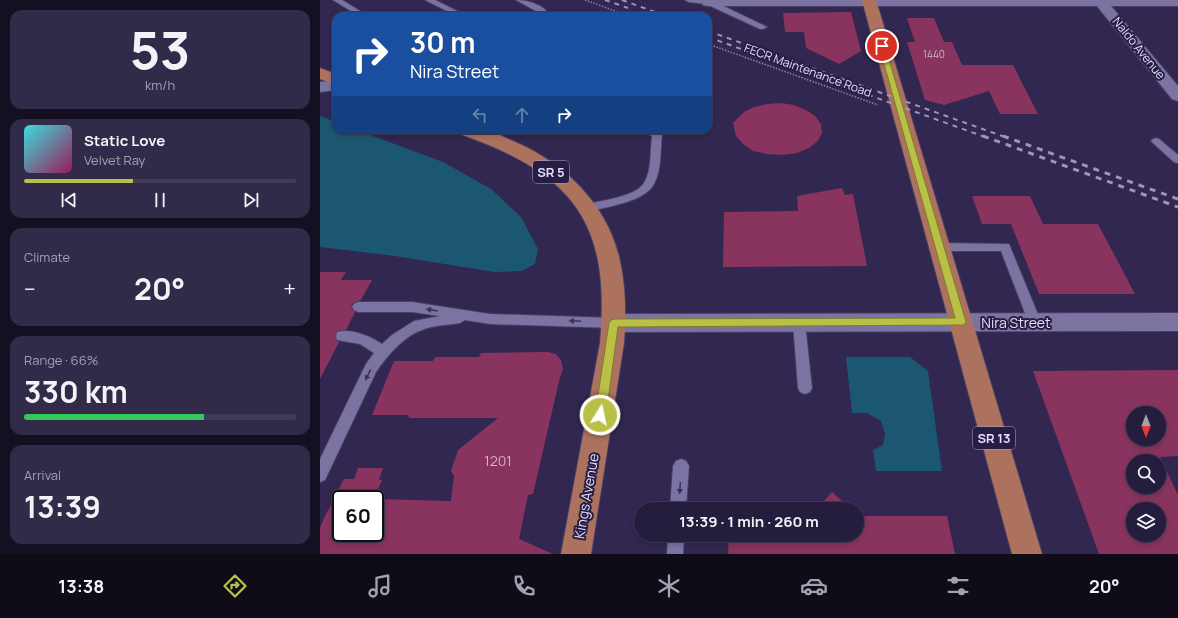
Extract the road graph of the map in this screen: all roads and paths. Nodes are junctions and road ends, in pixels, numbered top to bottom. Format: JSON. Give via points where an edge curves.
{"nodes":[{"id":1,"x":337,"y":0,"type":"edge"},
{"id":2,"x":430,"y":0,"type":"edge"},
{"id":3,"x":520,"y":0,"type":"edge"},
{"id":4,"x":585,"y":0,"type":"edge"},
{"id":5,"x":689,"y":0,"type":"edge"},
{"id":6,"x":708,"y":1,"type":"edge"},
{"id":7,"x":749,"y":1,"type":"edge"},
{"id":8,"x":870,"y":1,"type":"edge"},
{"id":9,"x":984,"y":1,"type":"edge"},
{"id":10,"x":1100,"y":1,"type":"edge"},
{"id":11,"x":1178,"y":2,"type":"edge"},
{"id":12,"x":357,"y":12,"type":"edge"},
{"id":13,"x":454,"y":12,"type":"edge"},
{"id":14,"x":543,"y":12,"type":"edge"},
{"id":15,"x":618,"y":12,"type":"edge"},
{"id":16,"x":763,"y":27,"type":"dead end"},
{"id":17,"x":712,"y":45,"type":"edge"},
{"id":18,"x":1178,"y":96,"type":"edge"},
{"id":19,"x":901,"y":113,"type":"junction"},
{"id":20,"x":476,"y":134,"type":"edge"},
{"id":21,"x":655,"y":134,"type":"edge"},
{"id":22,"x":1156,"y":141,"type":"dead end"},
{"id":23,"x":1178,"y":160,"type":"edge"},
{"id":24,"x":588,"y":208,"type":"junction"},
{"id":25,"x":940,"y":247,"type":"junction"},
{"id":26,"x":358,"y":307,"type":"dead end"},
{"id":27,"x":469,"y":316,"type":"junction"},
{"id":28,"x":961,"y":322,"type":"junction"},
{"id":29,"x":1034,"y":322,"type":"junction"},
{"id":30,"x":1178,"y":322,"type":"edge"},
{"id":31,"x":614,"y":323,"type":"junction"},
{"id":32,"x":799,"y":323,"type":"junction"},
{"id":33,"x":342,"y":336,"type":"dead end"},
{"id":34,"x":382,"y":352,"type":"junction"},
{"id":35,"x":804,"y":388,"type":"dead end"},
{"id":36,"x":681,"y":466,"type":"dead end"},
{"id":37,"x":320,"y":475,"type":"edge"},
{"id":38,"x":678,"y":502,"type":"edge"},
{"id":39,"x":676,"y":542,"type":"edge"},
{"id":40,"x":576,"y":554,"type":"edge"},
{"id":41,"x":675,"y":554,"type":"edge"},
{"id":42,"x":1027,"y":554,"type":"edge"}],
"edges":[{"from":1,"to":12,"type":"lane"},
{"from":2,"to":13,"type":"lane"},
{"from":3,"to":14,"type":"lane"},
{"from":4,"to":15,"type":"path"},
{"from":5,"to":6,"type":"lane"},
{"from":6,"to":7,"type":"street"},
{"from":6,"to":16,"type":"lane"},
{"from":7,"to":8,"type":"street"},
{"from":8,"to":9,"type":"street"},
{"from":8,"to":19,"type":"main road","number":"SR 13"},
{"from":9,"to":10,"type":"street"},
{"from":10,"to":11,"type":"street"},
{"from":10,"to":18,"type":"street","name":"Naldo Avenue"},
{"from":17,"to":19,"type":"path","name":"FECR Maintenance Road"},
{"from":19,"to":25,"type":"main road","number":"SR 13"},
{"from":20,"to":24,"type":"main road","name":"Kings Avenue","number":"SR 5","via":[[517,150],[547,168]]},
{"from":21,"to":24,"type":"lane","via":[[657,135],[649,185],[639,194]]},
{"from":22,"to":23,"type":"lane"},
{"from":24,"to":31,"type":"main road","name":"Kings Avenue","number":"SR 5","via":[[598,225],[610,258],[615,292]]},
{"from":25,"to":28,"type":"main road","number":"SR 13"},
{"from":25,"to":29,"type":"lane","via":[[1005,247]]},
{"from":27,"to":26,"type":"lane","one_way":true,"via":[[412,307]]},
{"from":31,"to":27,"type":"lane","one_way":true},
{"from":27,"to":34,"type":"lane","via":[[419,326],[397,339]]},
{"from":28,"to":29,"type":"street","name":"Nira Street"},
{"from":28,"to":32,"type":"street","name":"Nira Street"},
{"from":28,"to":42,"type":"main road","number":"SR 13"},
{"from":29,"to":30,"type":"street","name":"Nira Street"},
{"from":31,"to":32,"type":"street","name":"Nira Street"},
{"from":31,"to":40,"type":"main road","name":"Kings Avenue","number":"SR 5"},
{"from":32,"to":35,"type":"lane"},
{"from":33,"to":34,"type":"lane","via":[[368,341]]},
{"from":34,"to":37,"type":"lane","one_way":true,"via":[[371,368]]},
{"from":36,"to":38,"type":"lane","one_way":true},
{"from":39,"to":41,"type":"lane"}]}
